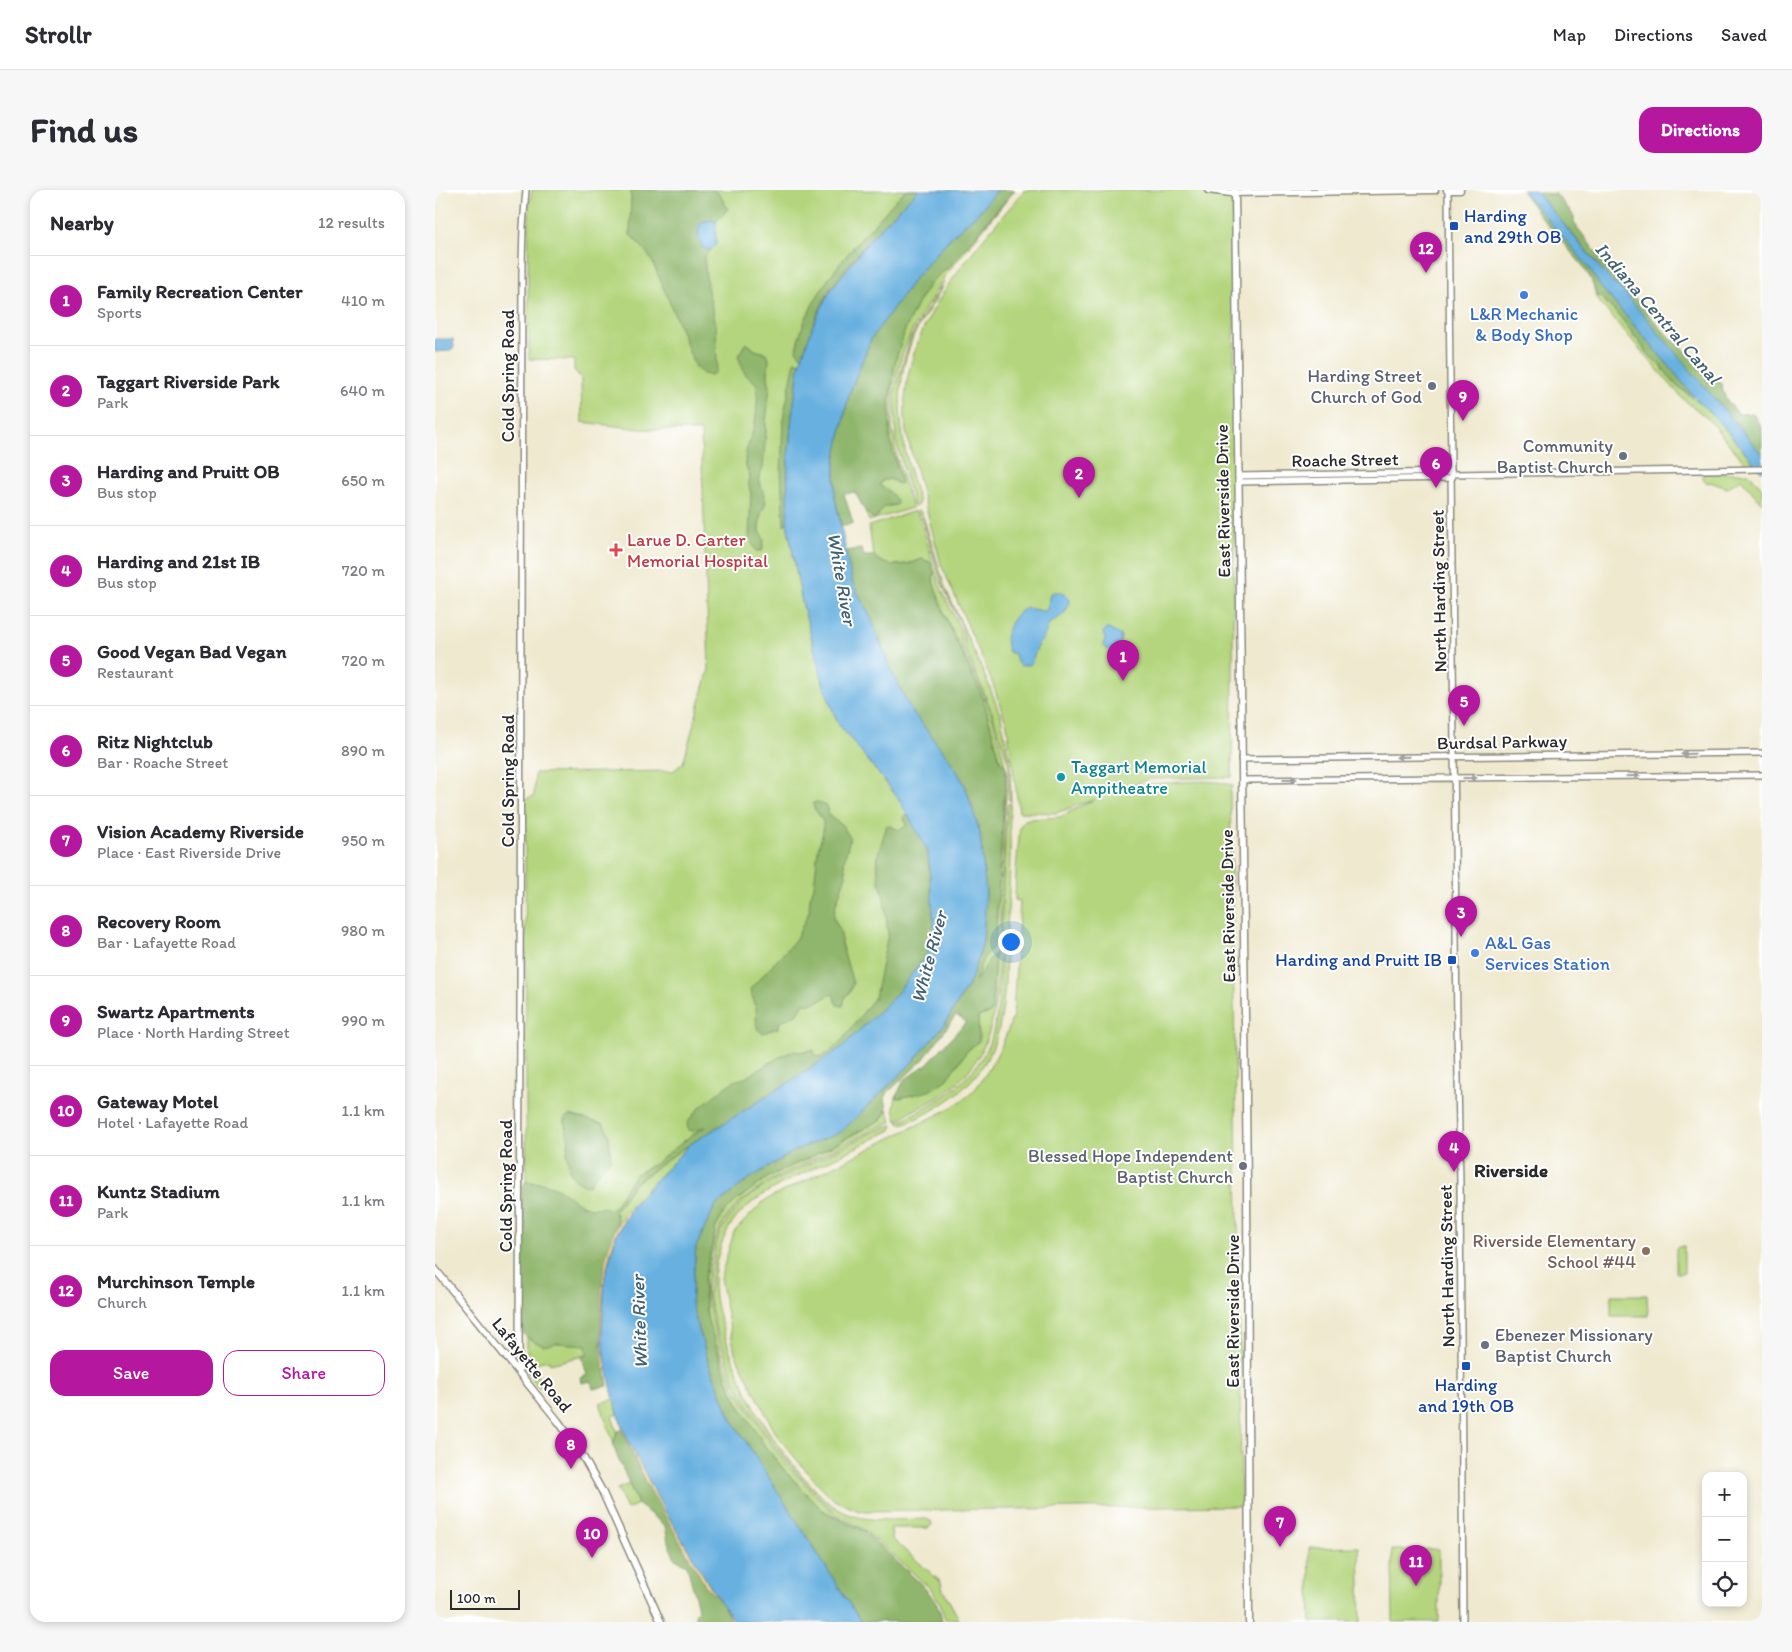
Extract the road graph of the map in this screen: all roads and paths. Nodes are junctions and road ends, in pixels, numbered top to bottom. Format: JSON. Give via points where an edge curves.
{"nodes":[{"id":1,"x":526,"y":190,"type":"edge"},
{"id":2,"x":1208,"y":190,"type":"edge"},
{"id":3,"x":1435,"y":190,"type":"edge"},
{"id":4,"x":1448,"y":190,"type":"edge"},
{"id":5,"x":1460,"y":190,"type":"edge"},
{"id":6,"x":1235,"y":192,"type":"edge"},
{"id":7,"x":1762,"y":469,"type":"edge"},
{"id":8,"x":1452,"y":475,"type":"junction"},
{"id":9,"x":1238,"y":479,"type":"junction"},
{"id":10,"x":1762,"y":753,"type":"edge"},
{"id":11,"x":1455,"y":757,"type":"junction"},
{"id":12,"x":1241,"y":759,"type":"junction"},
{"id":13,"x":1762,"y":774,"type":"edge"},
{"id":14,"x":1455,"y":778,"type":"junction"},
{"id":15,"x":1242,"y":780,"type":"junction"},
{"id":16,"x":435,"y":1269,"type":"edge"},
{"id":17,"x":519,"y":1372,"type":"junction"},
{"id":18,"x":661,"y":1622,"type":"edge"},
{"id":19,"x":1249,"y":1622,"type":"edge"},
{"id":20,"x":1463,"y":1622,"type":"edge"}],
"edges":[{"from":1,"to":17,"type":"street","name":"Cold Spring Road","via":[[522,274]]},
{"from":2,"to":6,"type":"main road"},
{"from":3,"to":6,"type":"main road"},
{"from":4,"to":5,"type":"main road"},
{"from":4,"to":8,"type":"street","name":"North Harding Street"},
{"from":6,"to":9,"type":"main road","name":"East Riverside Drive"},
{"from":7,"to":8,"type":"street","name":"Roache Street"},
{"from":8,"to":9,"type":"street","name":"Roache Street"},
{"from":8,"to":11,"type":"street","name":"North Harding Street"},
{"from":9,"to":12,"type":"main road","name":"East Riverside Drive"},
{"from":10,"to":11,"type":"street","name":"Burdsal Parkway","one_way":true},
{"from":11,"to":12,"type":"street","name":"Burdsal Parkway","one_way":true},
{"from":11,"to":14,"type":"street","name":"North Harding Street"},
{"from":12,"to":15,"type":"main road","name":"East Riverside Drive"},
{"from":14,"to":13,"type":"street","name":"Burdsal Parkway","one_way":true},
{"from":15,"to":14,"type":"street","name":"Burdsal Parkway","one_way":true},
{"from":14,"to":20,"type":"street","name":"North Harding Street"},
{"from":15,"to":19,"type":"main road","name":"East Riverside Drive"},
{"from":16,"to":17,"type":"main road","name":"Lafayette Road"},
{"from":17,"to":18,"type":"main road","name":"Lafayette Road","via":[[565,1430],[593,1473]]}]}
